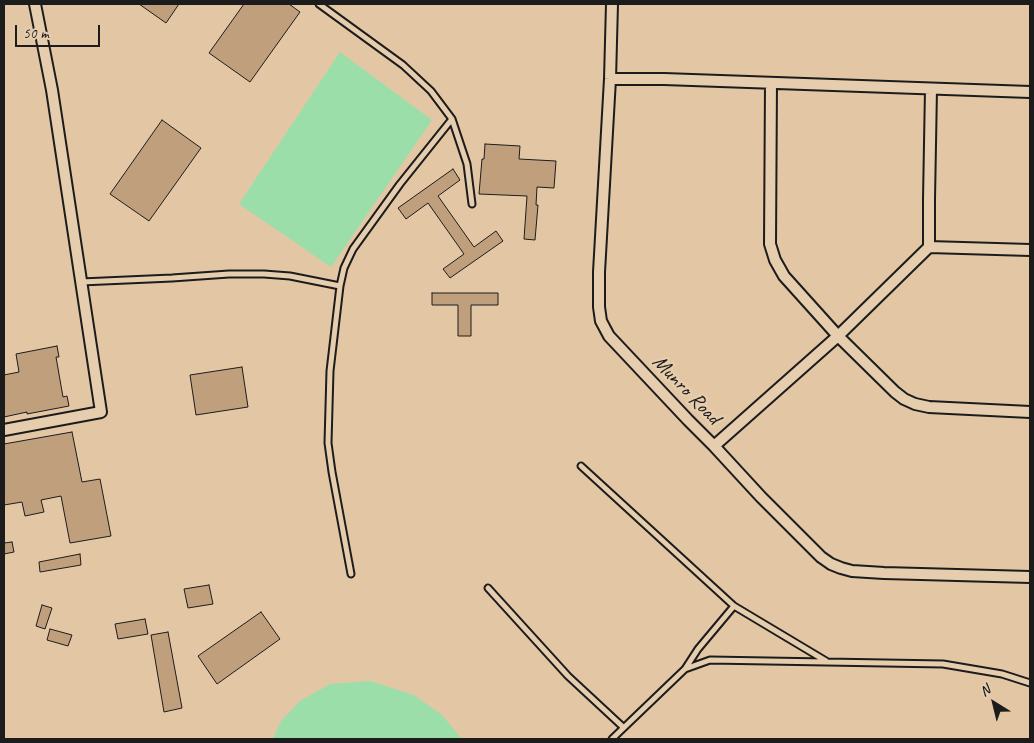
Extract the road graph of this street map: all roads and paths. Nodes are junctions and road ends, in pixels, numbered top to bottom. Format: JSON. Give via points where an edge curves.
{"nodes":[{"id":1,"x":35,"y":4,"type":"edge"},
{"id":2,"x":319,"y":4,"type":"edge"},
{"id":3,"x":612,"y":4,"type":"edge"},
{"id":4,"x":610,"y":79,"type":"junction"},
{"id":5,"x":770,"y":83,"type":"junction"},
{"id":6,"x":931,"y":89,"type":"junction"},
{"id":7,"x":1030,"y":92,"type":"edge"},
{"id":8,"x":452,"y":119,"type":"junction"},
{"id":9,"x":472,"y":204,"type":"dead end"},
{"id":10,"x":929,"y":247,"type":"junction"},
{"id":11,"x":1030,"y":250,"type":"edge"},
{"id":12,"x":82,"y":282,"type":"junction"},
{"id":13,"x":340,"y":286,"type":"junction"},
{"id":14,"x":838,"y":336,"type":"junction"},
{"id":15,"x":1030,"y":412,"type":"edge"},
{"id":16,"x":4,"y":430,"type":"edge"},
{"id":17,"x":714,"y":446,"type":"junction"},
{"id":18,"x":581,"y":466,"type":"dead end"},
{"id":19,"x":350,"y":574,"type":"dead end"},
{"id":20,"x":1030,"y":577,"type":"edge"},
{"id":21,"x":488,"y":588,"type":"dead end"},
{"id":22,"x":734,"y":606,"type":"junction"},
{"id":23,"x":826,"y":662,"type":"junction"},
{"id":24,"x":685,"y":669,"type":"junction"},
{"id":25,"x":1030,"y":683,"type":"edge"},
{"id":26,"x":623,"y":727,"type":"junction"},
{"id":27,"x":612,"y":739,"type":"edge"}],
"edges":[{"from":1,"to":12,"type":"street"},
{"from":2,"to":8,"type":"lane","via":[[403,65],[431,91]]},
{"from":3,"to":4,"type":"street","name":"Munro Road"},
{"from":4,"to":5,"type":"street"},
{"from":4,"to":17,"type":"street","name":"Munro Road","via":[[599,272],[601,321],[623,352]]},
{"from":5,"to":6,"type":"street"},
{"from":5,"to":14,"type":"street","via":[[769,224],[772,252],[784,276]]},
{"from":6,"to":7,"type":"street"},
{"from":6,"to":10,"type":"street"},
{"from":8,"to":9,"type":"lane","via":[[467,164]]},
{"from":8,"to":13,"type":"lane","via":[[353,249]]},
{"from":10,"to":11,"type":"street"},
{"from":10,"to":14,"type":"street"},
{"from":12,"to":13,"type":"lane","via":[[264,274]]},
{"from":12,"to":16,"type":"street","via":[[101,412]]},
{"from":13,"to":19,"type":"lane","via":[[330,371],[328,443]]},
{"from":14,"to":15,"type":"street","via":[[895,392],[915,404]]},
{"from":14,"to":17,"type":"street"},
{"from":17,"to":20,"type":"street","name":"Munro Road","via":[[761,497],[831,564],[852,571]]},
{"from":18,"to":22,"type":"lane"},
{"from":21,"to":26,"type":"lane","via":[[568,676]]},
{"from":22,"to":23,"type":"lane"},
{"from":22,"to":24,"type":"lane"},
{"from":23,"to":24,"type":"lane","via":[[710,660]]},
{"from":23,"to":25,"type":"lane","via":[[943,664],[1002,674]]},
{"from":24,"to":26,"type":"lane"},
{"from":26,"to":27,"type":"lane"}]}
